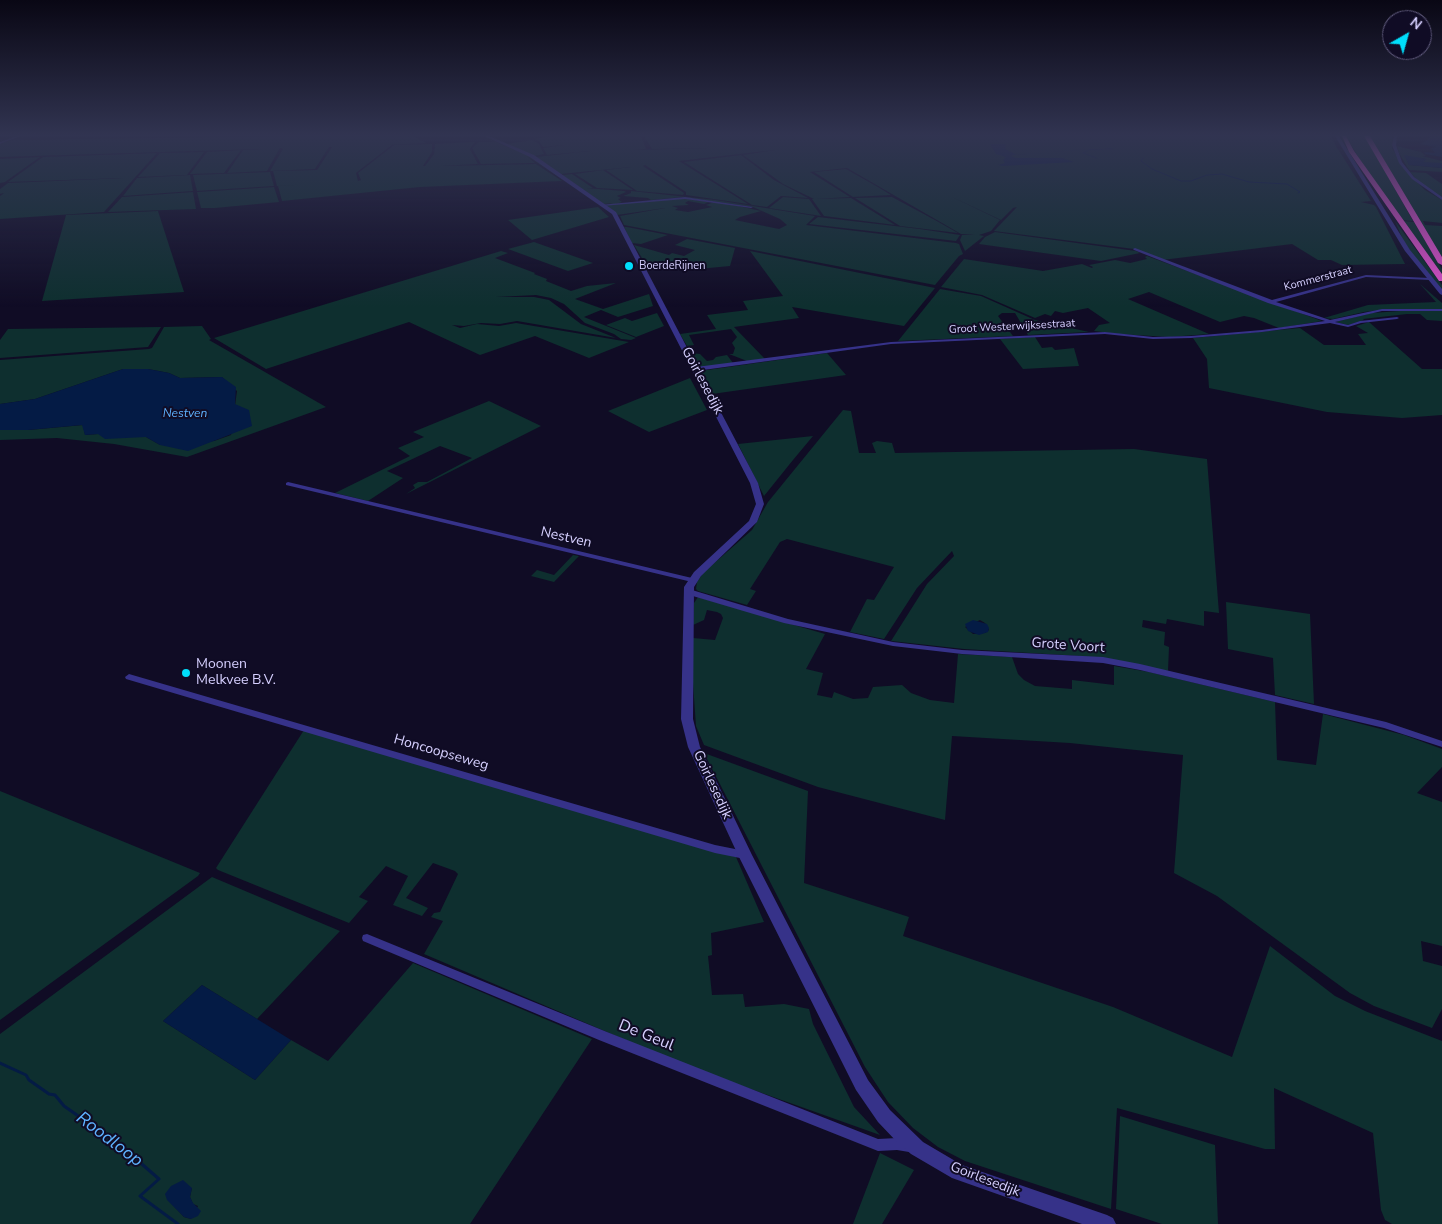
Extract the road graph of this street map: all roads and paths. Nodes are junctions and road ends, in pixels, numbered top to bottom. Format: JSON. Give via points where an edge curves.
{"nodes":[{"id":1,"x":585,"y":193,"type":"edge"},
{"id":2,"x":1373,"y":193,"type":"edge"},
{"id":3,"x":1382,"y":193,"type":"edge"},
{"id":4,"x":1401,"y":193,"type":"edge"},
{"id":5,"x":602,"y":205,"type":"junction"},
{"id":6,"x":751,"y":207,"type":"dead end"},
{"id":7,"x":1135,"y":249,"type":"dead end"},
{"id":8,"x":1442,"y":263,"type":"edge"},
{"id":9,"x":1430,"y":279,"type":"junction"},
{"id":10,"x":1442,"y":279,"type":"edge"},
{"id":11,"x":1442,"y":293,"type":"edge"},
{"id":12,"x":1270,"y":302,"type":"junction"},
{"id":13,"x":1442,"y":310,"type":"edge"},
{"id":14,"x":1397,"y":318,"type":"dead end"},
{"id":15,"x":1329,"y":322,"type":"junction"},
{"id":16,"x":696,"y":369,"type":"junction"},
{"id":17,"x":288,"y":484,"type":"dead end"},
{"id":18,"x":692,"y":580,"type":"junction"},
{"id":19,"x":689,"y":592,"type":"junction"},
{"id":20,"x":130,"y":677,"type":"dead end"},
{"id":21,"x":1442,"y":744,"type":"edge"},
{"id":22,"x":745,"y":855,"type":"junction"},
{"id":23,"x":367,"y":938,"type":"dead end"},
{"id":24,"x":917,"y":1148,"type":"junction"},
{"id":25,"x":1107,"y":1224,"type":"edge"}],
"edges":[{"from":1,"to":5,"type":"street","name":"Goirlesedijk"},
{"from":2,"to":9,"type":"street"},
{"from":3,"to":10,"type":"highway"},
{"from":4,"to":8,"type":"highway"},
{"from":5,"to":6,"type":"street","via":[[685,198]]},
{"from":5,"to":16,"type":"street","name":"Goirlesedijk","via":[[616,216]]},
{"from":7,"to":12,"type":"street","name":"Kommerstraat"},
{"from":9,"to":11,"type":"street"},
{"from":9,"to":12,"type":"street","name":"Kommerstraat","via":[[1366,276]]},
{"from":12,"to":15,"type":"street","name":"Kommerstraat"},
{"from":13,"to":15,"type":"street","name":"Groot Westerwijksestraat","via":[[1382,310]]},
{"from":14,"to":15,"type":"street","name":"Groot Westerwijksestraat","via":[[1348,326]]},
{"from":15,"to":16,"type":"street","name":"Groot Westerwijksestraat","via":[[1184,338],[1096,334],[891,343]]},
{"from":16,"to":18,"type":"street","name":"Goirlesedijk","via":[[754,483],[760,504],[753,522]]},
{"from":17,"to":18,"type":"street","name":"Nestven"},
{"from":18,"to":19,"type":"street","name":"Goirlesedijk"},
{"from":19,"to":21,"type":"street","name":"Grote Voort","via":[[795,623],[893,644],[962,652],[1103,660],[1140,667],[1386,725]]},
{"from":19,"to":22,"type":"street","name":"Goirlesedijk","via":[[686,697],[690,729],[694,747]]},
{"from":20,"to":22,"type":"street","name":"Honcoopseweg","via":[[715,849]]},
{"from":22,"to":24,"type":"street","name":"Goirlesedijk","via":[[862,1084],[884,1116]]},
{"from":23,"to":24,"type":"street","name":"De Geul","via":[[878,1146],[896,1144]]},
{"from":24,"to":25,"type":"street","name":"Goirlesedijk","via":[[958,1172]]}]}
